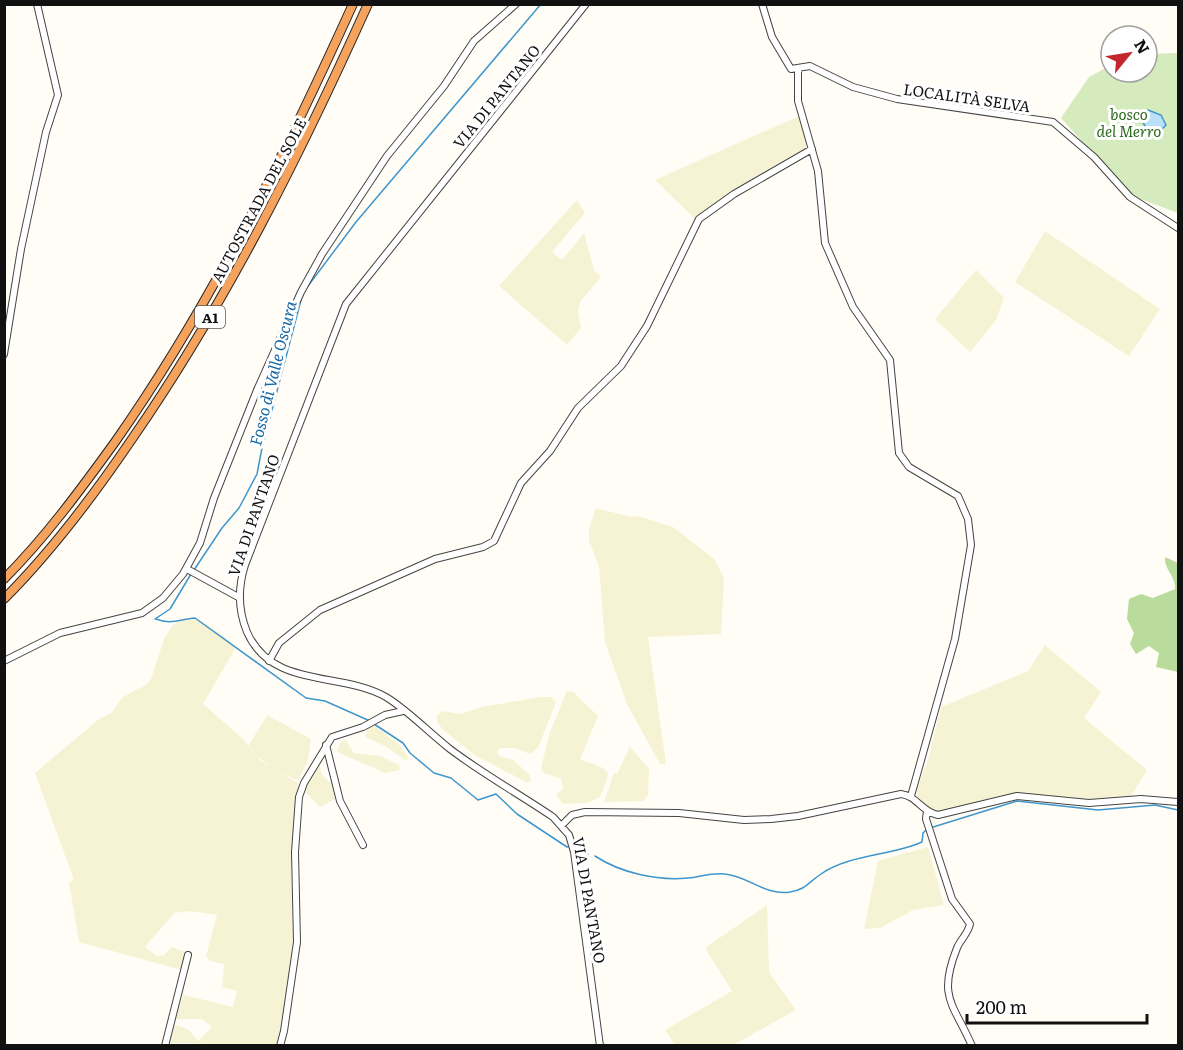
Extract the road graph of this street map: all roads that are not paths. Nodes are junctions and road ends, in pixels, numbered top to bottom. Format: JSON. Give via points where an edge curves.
{"nodes":[{"id":1,"x":37,"y":4,"type":"edge"},
{"id":2,"x":353,"y":4,"type":"edge"},
{"id":3,"x":368,"y":4,"type":"edge"},
{"id":4,"x":516,"y":4,"type":"edge"},
{"id":5,"x":586,"y":4,"type":"edge"},
{"id":6,"x":762,"y":4,"type":"edge"},
{"id":7,"x":798,"y":68,"type":"junction"},
{"id":8,"x":812,"y":149,"type":"junction"},
{"id":9,"x":1179,"y":228,"type":"edge"},
{"id":10,"x":4,"y":354,"type":"edge"},
{"id":11,"x":187,"y":569,"type":"junction"},
{"id":12,"x":4,"y":579,"type":"edge"},
{"id":13,"x":240,"y":598,"type":"junction"},
{"id":14,"x":4,"y":599,"type":"edge"},
{"id":15,"x":269,"y":661,"type":"junction"},
{"id":16,"x":4,"y":662,"type":"edge"},
{"id":17,"x":404,"y":711,"type":"junction"},
{"id":18,"x":325,"y":745,"type":"junction"},
{"id":19,"x":911,"y":796,"type":"junction"},
{"id":20,"x":1179,"y":802,"type":"edge"},
{"id":21,"x":927,"y":811,"type":"junction"},
{"id":22,"x":562,"y":825,"type":"junction"},
{"id":23,"x":363,"y":845,"type":"dead end"},
{"id":24,"x":188,"y":955,"type":"dead end"},
{"id":25,"x":165,"y":1046,"type":"edge"},
{"id":26,"x":280,"y":1046,"type":"edge"},
{"id":27,"x":600,"y":1046,"type":"edge"},
{"id":28,"x":972,"y":1046,"type":"edge"}],
"edges":[{"from":1,"to":10,"type":"street","via":[[58,95],[46,132],[21,249]]},
{"from":2,"to":12,"type":"highway","name":"AUTOSTRADA DEL SOLE","number":"A1","via":[[297,127],[227,263],[154,386],[85,485]]},
{"from":3,"to":14,"type":"highway","name":"AUTOSTRADA DEL SOLE","number":"A1","via":[[310,132],[249,248],[165,392],[95,494]]},
{"from":4,"to":11,"type":"street","via":[[472,43],[444,86],[387,156],[322,254],[252,402]]},
{"from":5,"to":13,"type":"street","name":"VIA DI PANTANO","via":[[346,304],[245,565]]},
{"from":6,"to":7,"type":"street","via":[[769,30],[787,66],[792,70]]},
{"from":7,"to":8,"type":"street","via":[[798,101]]},
{"from":7,"to":9,"type":"street","name":"LOCALITÀ SELVA","via":[[810,66],[858,88],[892,98],[1053,122],[1096,159],[1130,197]]},
{"from":8,"to":15,"type":"street","via":[[699,219],[644,331],[618,369],[576,410],[550,451],[521,483],[494,541],[431,561],[320,610],[279,643]]},
{"from":8,"to":19,"type":"street","via":[[819,175],[822,231],[830,258],[858,316],[890,360],[899,453],[907,465],[958,496],[971,534],[955,639]]},
{"from":11,"to":13,"type":"street"},
{"from":11,"to":16,"type":"street","via":[[165,595],[142,613],[60,633]]},
{"from":13,"to":15,"type":"street","name":"VIA DI PANTANO","via":[[248,635]]},
{"from":15,"to":17,"type":"street","name":"VIA DI PANTANO","via":[[296,674],[372,691]]},
{"from":17,"to":18,"type":"street","via":[[339,733]]},
{"from":17,"to":22,"type":"street","name":"VIA DI PANTANO","via":[[460,756]]},
{"from":18,"to":23,"type":"street","via":[[341,803]]},
{"from":18,"to":26,"type":"street","via":[[299,797],[295,852],[297,936]]},
{"from":19,"to":21,"type":"street"},
{"from":19,"to":22,"type":"street","via":[[897,794],[786,818],[744,820],[679,813],[585,812],[572,815]]},
{"from":20,"to":21,"type":"street","via":[[1142,799],[1089,803],[1017,796],[950,814]]},
{"from":21,"to":28,"type":"street","via":[[944,881],[955,905],[970,921],[969,930],[956,950],[947,990],[951,1008]]},
{"from":22,"to":27,"type":"street","name":"VIA DI PANTANO","via":[[572,844]]},
{"from":24,"to":25,"type":"street"}]}
